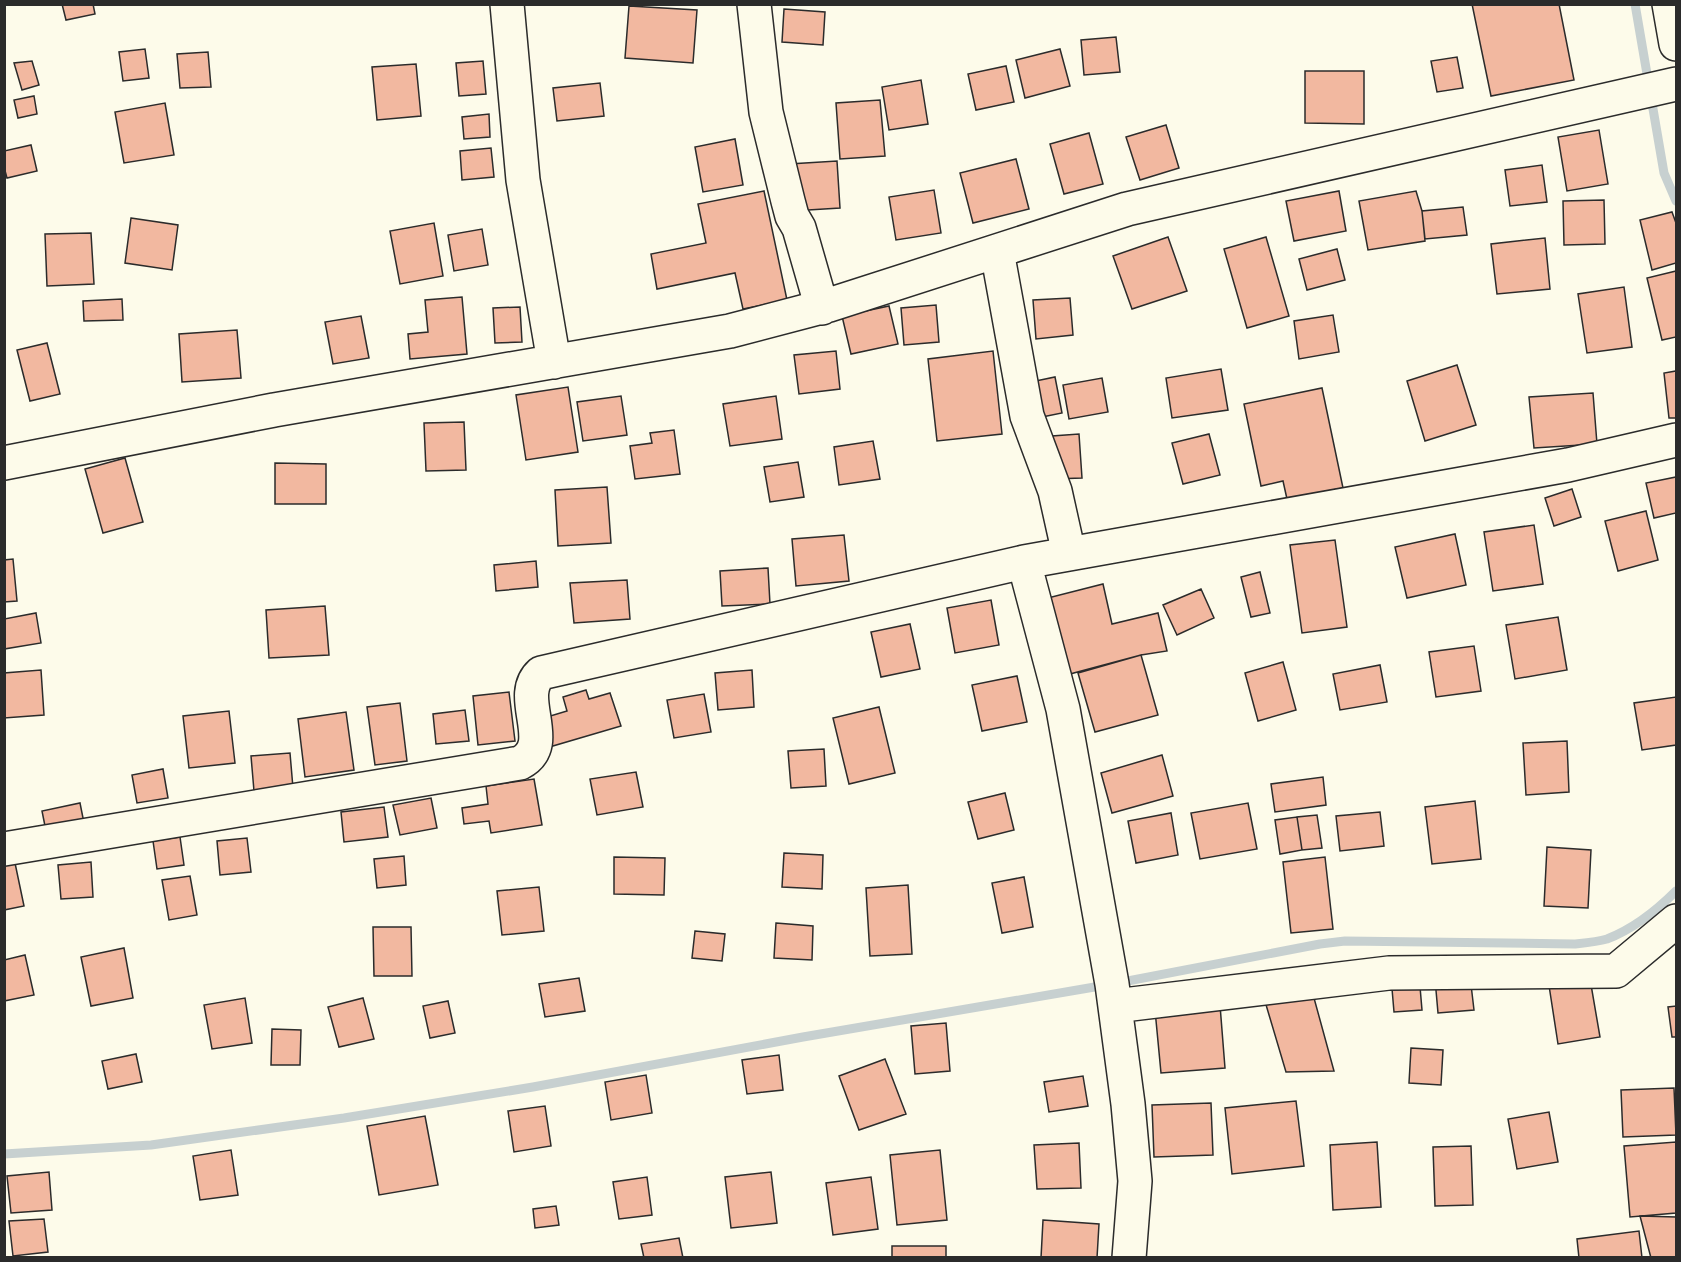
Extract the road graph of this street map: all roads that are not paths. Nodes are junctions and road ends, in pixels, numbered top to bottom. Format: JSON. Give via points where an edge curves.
{"nodes":[{"id":1,"x":507,"y":4,"type":"edge"},
{"id":2,"x":754,"y":4,"type":"edge"},
{"id":3,"x":1669,"y":4,"type":"edge"},
{"id":4,"x":1677,"y":44,"type":"edge"},
{"id":5,"x":1677,"y":84,"type":"edge"},
{"id":6,"x":997,"y":251,"type":"junction"},
{"id":7,"x":822,"y":308,"type":"junction"},
{"id":8,"x":554,"y":362,"type":"junction"},
{"id":9,"x":1677,"y":440,"type":"edge"},
{"id":10,"x":4,"y":463,"type":"edge"},
{"id":11,"x":1069,"y":554,"type":"junction"},
{"id":12,"x":1024,"y":562,"type":"junction"},
{"id":13,"x":4,"y":849,"type":"edge"},
{"id":14,"x":1677,"y":921,"type":"edge"},
{"id":15,"x":1115,"y":1006,"type":"junction"},
{"id":16,"x":1129,"y":1257,"type":"edge"}],
"edges":[{"from":1,"to":8,"type":"street","via":[[523,180]]},
{"from":2,"to":7,"type":"street","via":[[766,112],[792,216]]},
{"from":3,"to":4,"type":"street"},
{"from":5,"to":6,"type":"street","via":[[1127,209]]},
{"from":6,"to":7,"type":"street"},
{"from":6,"to":11,"type":"street","via":[[1027,416],[1055,491]]},
{"from":7,"to":8,"type":"street","via":[[730,332]]},
{"from":8,"to":10,"type":"street","via":[[274,410]]},
{"from":9,"to":11,"type":"street","via":[[1568,465]]},
{"from":11,"to":12,"type":"street"},
{"from":12,"to":13,"type":"street","via":[[541,673],[532,701],[537,743],[530,757],[520,763]]},
{"from":12,"to":15,"type":"street","via":[[1063,709]]},
{"from":14,"to":15,"type":"street","via":[[1616,971],[1389,973]]},
{"from":15,"to":16,"type":"street","via":[[1135,1181]]}]}
